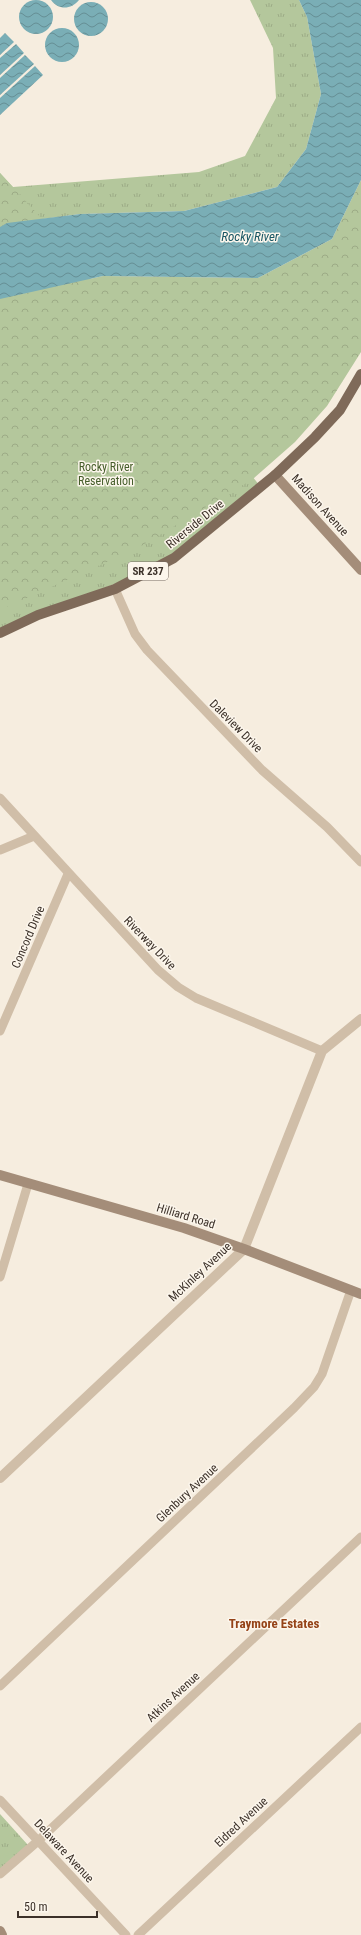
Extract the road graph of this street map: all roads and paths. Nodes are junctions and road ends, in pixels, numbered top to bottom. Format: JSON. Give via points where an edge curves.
{"nodes":[{"id":1,"x":360,"y":376,"type":"edge"},
{"id":2,"x":275,"y":475,"type":"junction"},
{"id":3,"x":361,"y":570,"type":"edge"},
{"id":4,"x":115,"y":589,"type":"junction"},
{"id":5,"x":0,"y":633,"type":"edge"},
{"id":6,"x":0,"y":798,"type":"edge"},
{"id":7,"x":34,"y":836,"type":"junction"},
{"id":8,"x":0,"y":850,"type":"edge"},
{"id":9,"x":361,"y":862,"type":"edge"},
{"id":10,"x":68,"y":874,"type":"junction"},
{"id":11,"x":361,"y":1019,"type":"edge"},
{"id":12,"x":0,"y":1031,"type":"edge"},
{"id":13,"x":322,"y":1051,"type":"junction"},
{"id":14,"x":0,"y":1175,"type":"edge"},
{"id":15,"x":28,"y":1184,"type":"junction"},
{"id":16,"x":244,"y":1249,"type":"junction"},
{"id":17,"x":0,"y":1278,"type":"edge"},
{"id":18,"x":351,"y":1290,"type":"junction"},
{"id":19,"x":361,"y":1294,"type":"edge"},
{"id":20,"x":0,"y":1478,"type":"edge"},
{"id":21,"x":361,"y":1537,"type":"edge"},
{"id":22,"x":0,"y":1686,"type":"edge"},
{"id":23,"x":361,"y":1727,"type":"edge"},
{"id":24,"x":0,"y":1800,"type":"edge"},
{"id":25,"x":38,"y":1841,"type":"junction"},
{"id":26,"x":0,"y":1874,"type":"edge"},
{"id":27,"x":0,"y":1931,"type":"edge"},
{"id":28,"x":2,"y":1935,"type":"edge"},
{"id":29,"x":126,"y":1935,"type":"edge"},
{"id":30,"x":138,"y":1935,"type":"edge"}],
"edges":[{"from":1,"to":2,"type":"main road","name":"Riverside Drive","number":"SR 237","via":[[340,410]]},
{"from":2,"to":3,"type":"main road","name":"Madison Avenue"},
{"from":2,"to":4,"type":"main road","name":"Riverside Drive","number":"SR 237","via":[[174,558]]},
{"from":4,"to":5,"type":"main road","name":"Riverside Drive","number":"SR 237","via":[[38,615]]},
{"from":4,"to":9,"type":"street","name":"Daleview Drive","via":[[135,634],[147,650],[262,770],[327,827]]},
{"from":6,"to":7,"type":"street","name":"Riverway Drive"},
{"from":7,"to":8,"type":"street"},
{"from":7,"to":10,"type":"street","name":"Riverway Drive"},
{"from":10,"to":12,"type":"street","name":"Concord Drive"},
{"from":10,"to":13,"type":"street","name":"Riverway Drive","via":[[158,970],[178,987],[196,998]]},
{"from":11,"to":13,"type":"street","name":"McKinley Avenue"},
{"from":13,"to":16,"type":"street","name":"McKinley Avenue"},
{"from":14,"to":15,"type":"main road","name":"Hilliard Road"},
{"from":15,"to":16,"type":"main road","name":"Hilliard Road","via":[[184,1228]]},
{"from":15,"to":17,"type":"street"},
{"from":16,"to":18,"type":"main road","name":"Hilliard Road"},
{"from":16,"to":20,"type":"street","name":"McKinley Avenue"},
{"from":18,"to":19,"type":"main road","name":"Hilliard Road"},
{"from":18,"to":22,"type":"street","name":"Glenbury Avenue","via":[[322,1374],[314,1387]]},
{"from":21,"to":25,"type":"street","name":"Atkins Avenue"},
{"from":23,"to":30,"type":"street","name":"Eldred Avenue"},
{"from":24,"to":25,"type":"street","name":"Delaware Avenue"},
{"from":25,"to":26,"type":"street","name":"Atkins Avenue"},
{"from":25,"to":29,"type":"street","name":"Delaware Avenue"},
{"from":27,"to":28,"type":"main road"}]}
